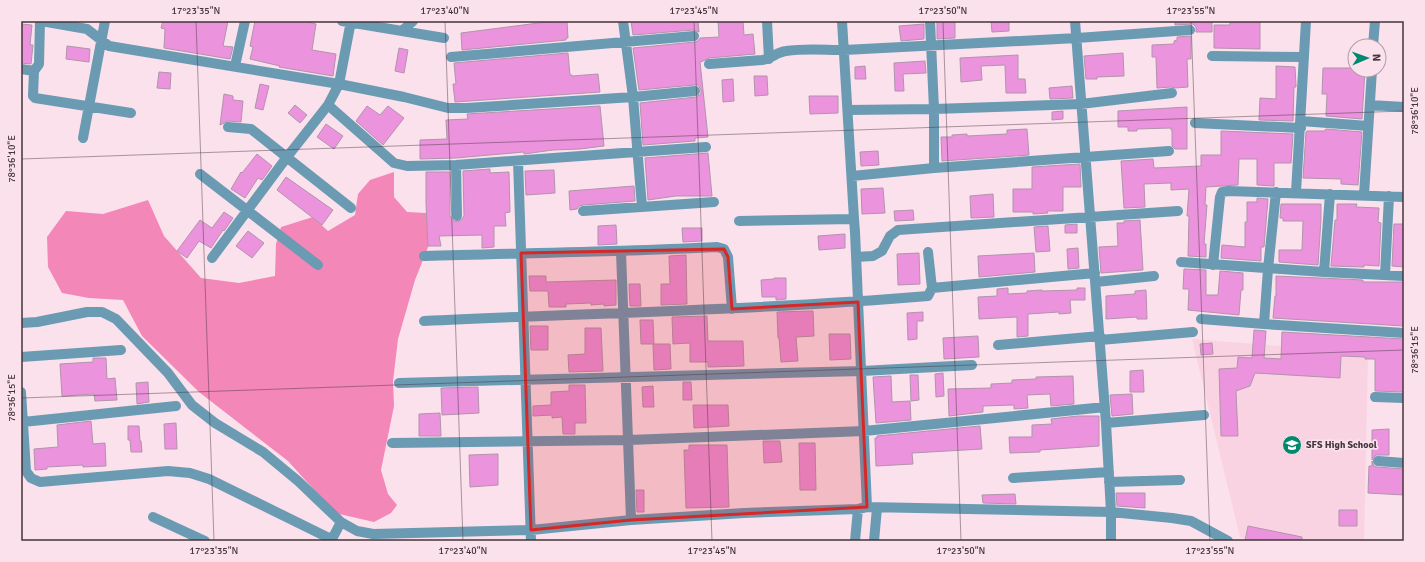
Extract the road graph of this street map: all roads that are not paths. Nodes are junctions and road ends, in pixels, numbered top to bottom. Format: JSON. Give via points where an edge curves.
{"nodes":[{"id":1,"x":41,"y":21,"type":"edge"},
{"id":2,"x":105,"y":21,"type":"edge"},
{"id":3,"x":245,"y":21,"type":"edge"},
{"id":4,"x":413,"y":21,"type":"edge"},
{"id":5,"x":623,"y":21,"type":"edge"},
{"id":6,"x":767,"y":21,"type":"edge"},
{"id":7,"x":842,"y":21,"type":"edge"},
{"id":8,"x":930,"y":21,"type":"edge"},
{"id":9,"x":1075,"y":21,"type":"edge"},
{"id":10,"x":1306,"y":21,"type":"edge"},
{"id":11,"x":1375,"y":21,"type":"edge"},
{"id":12,"x":348,"y":22,"type":"edge"},
{"id":13,"x":1190,"y":30,"type":"dead end"},
{"id":14,"x":402,"y":31,"type":"junction"},
{"id":15,"x":694,"y":36,"type":"dead end"},
{"id":16,"x":444,"y":38,"type":"dead end"},
{"id":17,"x":1077,"y":38,"type":"junction"},
{"id":18,"x":1374,"y":38,"type":"edge"},
{"id":19,"x":101,"y":40,"type":"junction"},
{"id":20,"x":626,"y":43,"type":"junction"},
{"id":21,"x":931,"y":46,"type":"junction"},
{"id":22,"x":844,"y":50,"type":"junction"},
{"id":23,"x":1212,"y":56,"type":"dead end"},
{"id":24,"x":450,"y":57,"type":"dead end"},
{"id":25,"x":1304,"y":58,"type":"junction"},
{"id":26,"x":769,"y":59,"type":"junction"},
{"id":27,"x":710,"y":64,"type":"dead end"},
{"id":28,"x":235,"y":66,"type":"junction"},
{"id":29,"x":21,"y":70,"type":"edge"},
{"id":30,"x":34,"y":71,"type":"junction"},
{"id":31,"x":1372,"y":78,"type":"edge"},
{"id":32,"x":339,"y":84,"type":"junction"},
{"id":33,"x":695,"y":91,"type":"dead end"},
{"id":34,"x":1172,"y":92,"type":"dead end"},
{"id":35,"x":633,"y":97,"type":"junction"},
{"id":36,"x":1081,"y":104,"type":"junction"},
{"id":37,"x":328,"y":105,"type":"junction"},
{"id":38,"x":1370,"y":105,"type":"junction"},
{"id":39,"x":89,"y":106,"type":"junction"},
{"id":40,"x":1404,"y":107,"type":"edge"},
{"id":41,"x":934,"y":109,"type":"junction"},
{"id":42,"x":848,"y":110,"type":"junction"},
{"id":43,"x":131,"y":113,"type":"dead end"},
{"id":44,"x":1195,"y":122,"type":"dead end"},
{"id":45,"x":1301,"y":124,"type":"junction"},
{"id":46,"x":1368,"y":126,"type":"junction"},
{"id":47,"x":228,"y":127,"type":"dead end"},
{"id":48,"x":83,"y":138,"type":"dead end"},
{"id":49,"x":706,"y":147,"type":"dead end"},
{"id":50,"x":1169,"y":152,"type":"dead end"},
{"id":51,"x":637,"y":153,"type":"junction"},
{"id":52,"x":286,"y":157,"type":"junction"},
{"id":53,"x":1087,"y":158,"type":"junction"},
{"id":54,"x":518,"y":161,"type":"junction"},
{"id":55,"x":456,"y":165,"type":"junction"},
{"id":56,"x":934,"y":168,"type":"junction"},
{"id":57,"x":200,"y":174,"type":"dead end"},
{"id":58,"x":852,"y":176,"type":"junction"},
{"id":59,"x":1276,"y":192,"type":"junction"},
{"id":60,"x":1296,"y":192,"type":"junction"},
{"id":61,"x":1330,"y":194,"type":"junction"},
{"id":62,"x":1364,"y":195,"type":"junction"},
{"id":63,"x":1389,"y":196,"type":"junction"},
{"id":64,"x":1404,"y":197,"type":"edge"},
{"id":65,"x":714,"y":202,"type":"dead end"},
{"id":66,"x":642,"y":207,"type":"junction"},
{"id":67,"x":351,"y":208,"type":"dead end"},
{"id":68,"x":248,"y":210,"type":"junction"},
{"id":69,"x":583,"y":211,"type":"dead end"},
{"id":70,"x":1178,"y":211,"type":"dead end"},
{"id":71,"x":457,"y":216,"type":"dead end"},
{"id":72,"x":1091,"y":217,"type":"junction"},
{"id":73,"x":854,"y":219,"type":"junction"},
{"id":74,"x":739,"y":221,"type":"dead end"},
{"id":75,"x":621,"y":252,"type":"junction"},
{"id":76,"x":928,"y":252,"type":"dead end"},
{"id":77,"x":521,"y":253,"type":"junction"},
{"id":78,"x":424,"y":256,"type":"dead end"},
{"id":79,"x":212,"y":258,"type":"dead end"},
{"id":80,"x":856,"y":258,"type":"junction"},
{"id":81,"x":1181,"y":262,"type":"dead end"},
{"id":82,"x":318,"y":265,"type":"dead end"},
{"id":83,"x":1213,"y":265,"type":"junction"},
{"id":84,"x":1268,"y":269,"type":"junction"},
{"id":85,"x":1324,"y":272,"type":"junction"},
{"id":86,"x":1385,"y":275,"type":"junction"},
{"id":87,"x":1154,"y":276,"type":"dead end"},
{"id":88,"x":1404,"y":276,"type":"edge"},
{"id":89,"x":1096,"y":278,"type":"junction"},
{"id":90,"x":932,"y":288,"type":"junction"},
{"id":91,"x":858,"y":302,"type":"junction"},
{"id":92,"x":732,"y":309,"type":"junction"},
{"id":93,"x":623,"y":313,"type":"junction"},
{"id":94,"x":523,"y":316,"type":"junction"},
{"id":95,"x":1201,"y":319,"type":"dead end"},
{"id":96,"x":424,"y":321,"type":"dead end"},
{"id":97,"x":21,"y":323,"type":"edge"},
{"id":98,"x":1264,"y":324,"type":"junction"},
{"id":99,"x":1193,"y":332,"type":"dead end"},
{"id":100,"x":1404,"y":333,"type":"edge"},
{"id":101,"x":1100,"y":338,"type":"junction"},
{"id":102,"x":998,"y":345,"type":"dead end"},
{"id":103,"x":121,"y":350,"type":"dead end"},
{"id":104,"x":21,"y":357,"type":"edge"},
{"id":105,"x":972,"y":365,"type":"dead end"},
{"id":106,"x":862,"y":371,"type":"junction"},
{"id":107,"x":625,"y":377,"type":"junction"},
{"id":108,"x":525,"y":380,"type":"junction"},
{"id":109,"x":398,"y":383,"type":"dead end"},
{"id":110,"x":21,"y":392,"type":"edge"},
{"id":111,"x":1375,"y":397,"type":"dead end"},
{"id":112,"x":1404,"y":398,"type":"edge"},
{"id":113,"x":176,"y":406,"type":"dead end"},
{"id":114,"x":1105,"y":407,"type":"junction"},
{"id":115,"x":1204,"y":415,"type":"dead end"},
{"id":116,"x":23,"y":422,"type":"junction"},
{"id":117,"x":1106,"y":423,"type":"junction"},
{"id":118,"x":864,"y":431,"type":"junction"},
{"id":119,"x":628,"y":440,"type":"junction"},
{"id":120,"x":528,"y":441,"type":"junction"},
{"id":121,"x":392,"y":443,"type":"dead end"},
{"id":122,"x":1378,"y":462,"type":"dead end"},
{"id":123,"x":1404,"y":463,"type":"edge"},
{"id":124,"x":1109,"y":472,"type":"junction"},
{"id":125,"x":1013,"y":478,"type":"dead end"},
{"id":126,"x":1180,"y":480,"type":"dead end"},
{"id":127,"x":1109,"y":482,"type":"junction"},
{"id":128,"x":868,"y":508,"type":"junction"},
{"id":129,"x":1111,"y":512,"type":"junction"},
{"id":130,"x":153,"y":517,"type":"dead end"},
{"id":131,"x":631,"y":520,"type":"junction"},
{"id":132,"x":341,"y":522,"type":"junction"},
{"id":133,"x":531,"y":530,"type":"junction"},
{"id":134,"x":856,"y":536,"type":"edge"},
{"id":135,"x":875,"y":536,"type":"edge"},
{"id":136,"x":331,"y":540,"type":"edge"},
{"id":137,"x":205,"y":541,"type":"edge"},
{"id":138,"x":531,"y":541,"type":"edge"},
{"id":139,"x":1111,"y":541,"type":"edge"},
{"id":140,"x":1228,"y":541,"type":"edge"}],
"edges":[{"from":1,"to":19,"type":"street","via":[[87,29]]},
{"from":1,"to":30,"type":"street","via":[[39,64]]},
{"from":2,"to":19,"type":"street"},
{"from":3,"to":28,"type":"street"},
{"from":4,"to":14,"type":"street"},
{"from":5,"to":20,"type":"street"},
{"from":6,"to":26,"type":"street"},
{"from":7,"to":22,"type":"street"},
{"from":8,"to":21,"type":"street"},
{"from":9,"to":17,"type":"street"},
{"from":10,"to":25,"type":"street"},
{"from":11,"to":18,"type":"street"},
{"from":12,"to":14,"type":"street"},
{"from":12,"to":32,"type":"street"},
{"from":13,"to":17,"type":"street"},
{"from":14,"to":16,"type":"street"},
{"from":15,"to":20,"type":"street"},
{"from":17,"to":21,"type":"street"},
{"from":17,"to":36,"type":"street"},
{"from":19,"to":28,"type":"street","via":[[108,46]]},
{"from":19,"to":39,"type":"street"},
{"from":20,"to":24,"type":"street"},
{"from":20,"to":35,"type":"street"},
{"from":21,"to":22,"type":"street"},
{"from":21,"to":41,"type":"street"},
{"from":22,"to":26,"type":"street","via":[[784,51]]},
{"from":22,"to":42,"type":"street"},
{"from":23,"to":25,"type":"street"},
{"from":25,"to":45,"type":"street"},
{"from":26,"to":27,"type":"street"},
{"from":28,"to":32,"type":"street"},
{"from":29,"to":30,"type":"street"},
{"from":30,"to":39,"type":"street","via":[[33,96],[36,98]]},
{"from":31,"to":38,"type":"street"},
{"from":32,"to":35,"type":"street","via":[[448,108]]},
{"from":32,"to":37,"type":"street"},
{"from":33,"to":35,"type":"street"},
{"from":34,"to":36,"type":"street"},
{"from":35,"to":51,"type":"street"},
{"from":36,"to":41,"type":"street"},
{"from":36,"to":53,"type":"street"},
{"from":37,"to":52,"type":"street"},
{"from":37,"to":55,"type":"street","via":[[394,163],[407,166]]},
{"from":38,"to":40,"type":"street"},
{"from":38,"to":46,"type":"street"},
{"from":39,"to":43,"type":"street"},
{"from":39,"to":48,"type":"street"},
{"from":41,"to":42,"type":"street"},
{"from":41,"to":56,"type":"street"},
{"from":42,"to":58,"type":"street"},
{"from":44,"to":45,"type":"street"},
{"from":45,"to":46,"type":"street"},
{"from":45,"to":60,"type":"street"},
{"from":46,"to":62,"type":"street"},
{"from":47,"to":52,"type":"street","via":[[251,129]]},
{"from":49,"to":51,"type":"street"},
{"from":50,"to":53,"type":"street"},
{"from":51,"to":54,"type":"street"},
{"from":51,"to":66,"type":"street"},
{"from":52,"to":67,"type":"street"},
{"from":52,"to":68,"type":"street"},
{"from":53,"to":56,"type":"street"},
{"from":53,"to":72,"type":"street"},
{"from":54,"to":55,"type":"street"},
{"from":54,"to":77,"type":"street"},
{"from":55,"to":71,"type":"street"},
{"from":56,"to":58,"type":"street"},
{"from":57,"to":68,"type":"street"},
{"from":58,"to":73,"type":"street"},
{"from":59,"to":60,"type":"street"},
{"from":59,"to":83,"type":"street","via":[[1222,192]]},
{"from":59,"to":84,"type":"street"},
{"from":60,"to":61,"type":"street"},
{"from":61,"to":62,"type":"street"},
{"from":61,"to":85,"type":"street"},
{"from":62,"to":63,"type":"street"},
{"from":63,"to":64,"type":"street"},
{"from":63,"to":86,"type":"street"},
{"from":65,"to":66,"type":"street"},
{"from":66,"to":69,"type":"street"},
{"from":68,"to":79,"type":"street"},
{"from":68,"to":82,"type":"street"},
{"from":70,"to":72,"type":"street"},
{"from":72,"to":80,"type":"street","via":[[898,230],[890,236],[882,251],[872,256]]},
{"from":72,"to":89,"type":"street"},
{"from":73,"to":74,"type":"street"},
{"from":73,"to":80,"type":"street"},
{"from":75,"to":77,"type":"street"},
{"from":75,"to":92,"type":"street","via":[[717,247],[724,249],[728,257]]},
{"from":75,"to":93,"type":"street"},
{"from":76,"to":90,"type":"street"},
{"from":77,"to":78,"type":"street"},
{"from":77,"to":94,"type":"street"},
{"from":80,"to":91,"type":"street"},
{"from":81,"to":83,"type":"street"},
{"from":83,"to":84,"type":"street"},
{"from":84,"to":85,"type":"street"},
{"from":84,"to":98,"type":"street"},
{"from":85,"to":86,"type":"street"},
{"from":86,"to":88,"type":"street"},
{"from":87,"to":89,"type":"street"},
{"from":89,"to":90,"type":"street"},
{"from":89,"to":101,"type":"street"},
{"from":90,"to":91,"type":"street","via":[[928,296]]},
{"from":91,"to":92,"type":"street"},
{"from":91,"to":106,"type":"street"},
{"from":92,"to":93,"type":"street"},
{"from":93,"to":94,"type":"street"},
{"from":93,"to":107,"type":"street"},
{"from":94,"to":96,"type":"street"},
{"from":94,"to":108,"type":"street"},
{"from":95,"to":98,"type":"street"},
{"from":97,"to":132,"type":"street","via":[[87,312],[102,312],[116,319],[168,373],[192,405],[215,423],[263,452]]},
{"from":98,"to":100,"type":"street"},
{"from":99,"to":101,"type":"street"},
{"from":101,"to":102,"type":"street"},
{"from":101,"to":114,"type":"street"},
{"from":103,"to":104,"type":"street"},
{"from":105,"to":106,"type":"street"},
{"from":106,"to":107,"type":"street"},
{"from":106,"to":118,"type":"street"},
{"from":107,"to":108,"type":"street"},
{"from":107,"to":119,"type":"street"},
{"from":108,"to":109,"type":"street"},
{"from":108,"to":120,"type":"street"},
{"from":110,"to":116,"type":"street"},
{"from":111,"to":112,"type":"street"},
{"from":113,"to":116,"type":"street"},
{"from":114,"to":117,"type":"street"},
{"from":114,"to":118,"type":"street"},
{"from":115,"to":117,"type":"street"},
{"from":116,"to":136,"type":"street","via":[[26,471],[31,478],[40,482],[168,470],[190,473],[209,479]]},
{"from":117,"to":124,"type":"street"},
{"from":118,"to":119,"type":"street"},
{"from":118,"to":128,"type":"street"},
{"from":119,"to":120,"type":"street"},
{"from":119,"to":131,"type":"street"},
{"from":120,"to":121,"type":"street"},
{"from":120,"to":133,"type":"street"},
{"from":122,"to":123,"type":"street"},
{"from":124,"to":125,"type":"street"},
{"from":124,"to":127,"type":"street"},
{"from":126,"to":127,"type":"street"},
{"from":127,"to":129,"type":"street"},
{"from":128,"to":129,"type":"street"},
{"from":128,"to":131,"type":"street","via":[[744,512]]},
{"from":128,"to":134,"type":"street"},
{"from":128,"to":135,"type":"street"},
{"from":129,"to":139,"type":"street"},
{"from":129,"to":140,"type":"street","via":[[1191,521]]},
{"from":130,"to":137,"type":"street"},
{"from":131,"to":133,"type":"street"},
{"from":132,"to":133,"type":"street","via":[[373,534]]},
{"from":132,"to":136,"type":"street"},
{"from":133,"to":138,"type":"street"},
{"from":134,"to":135,"type":"street"}]}
